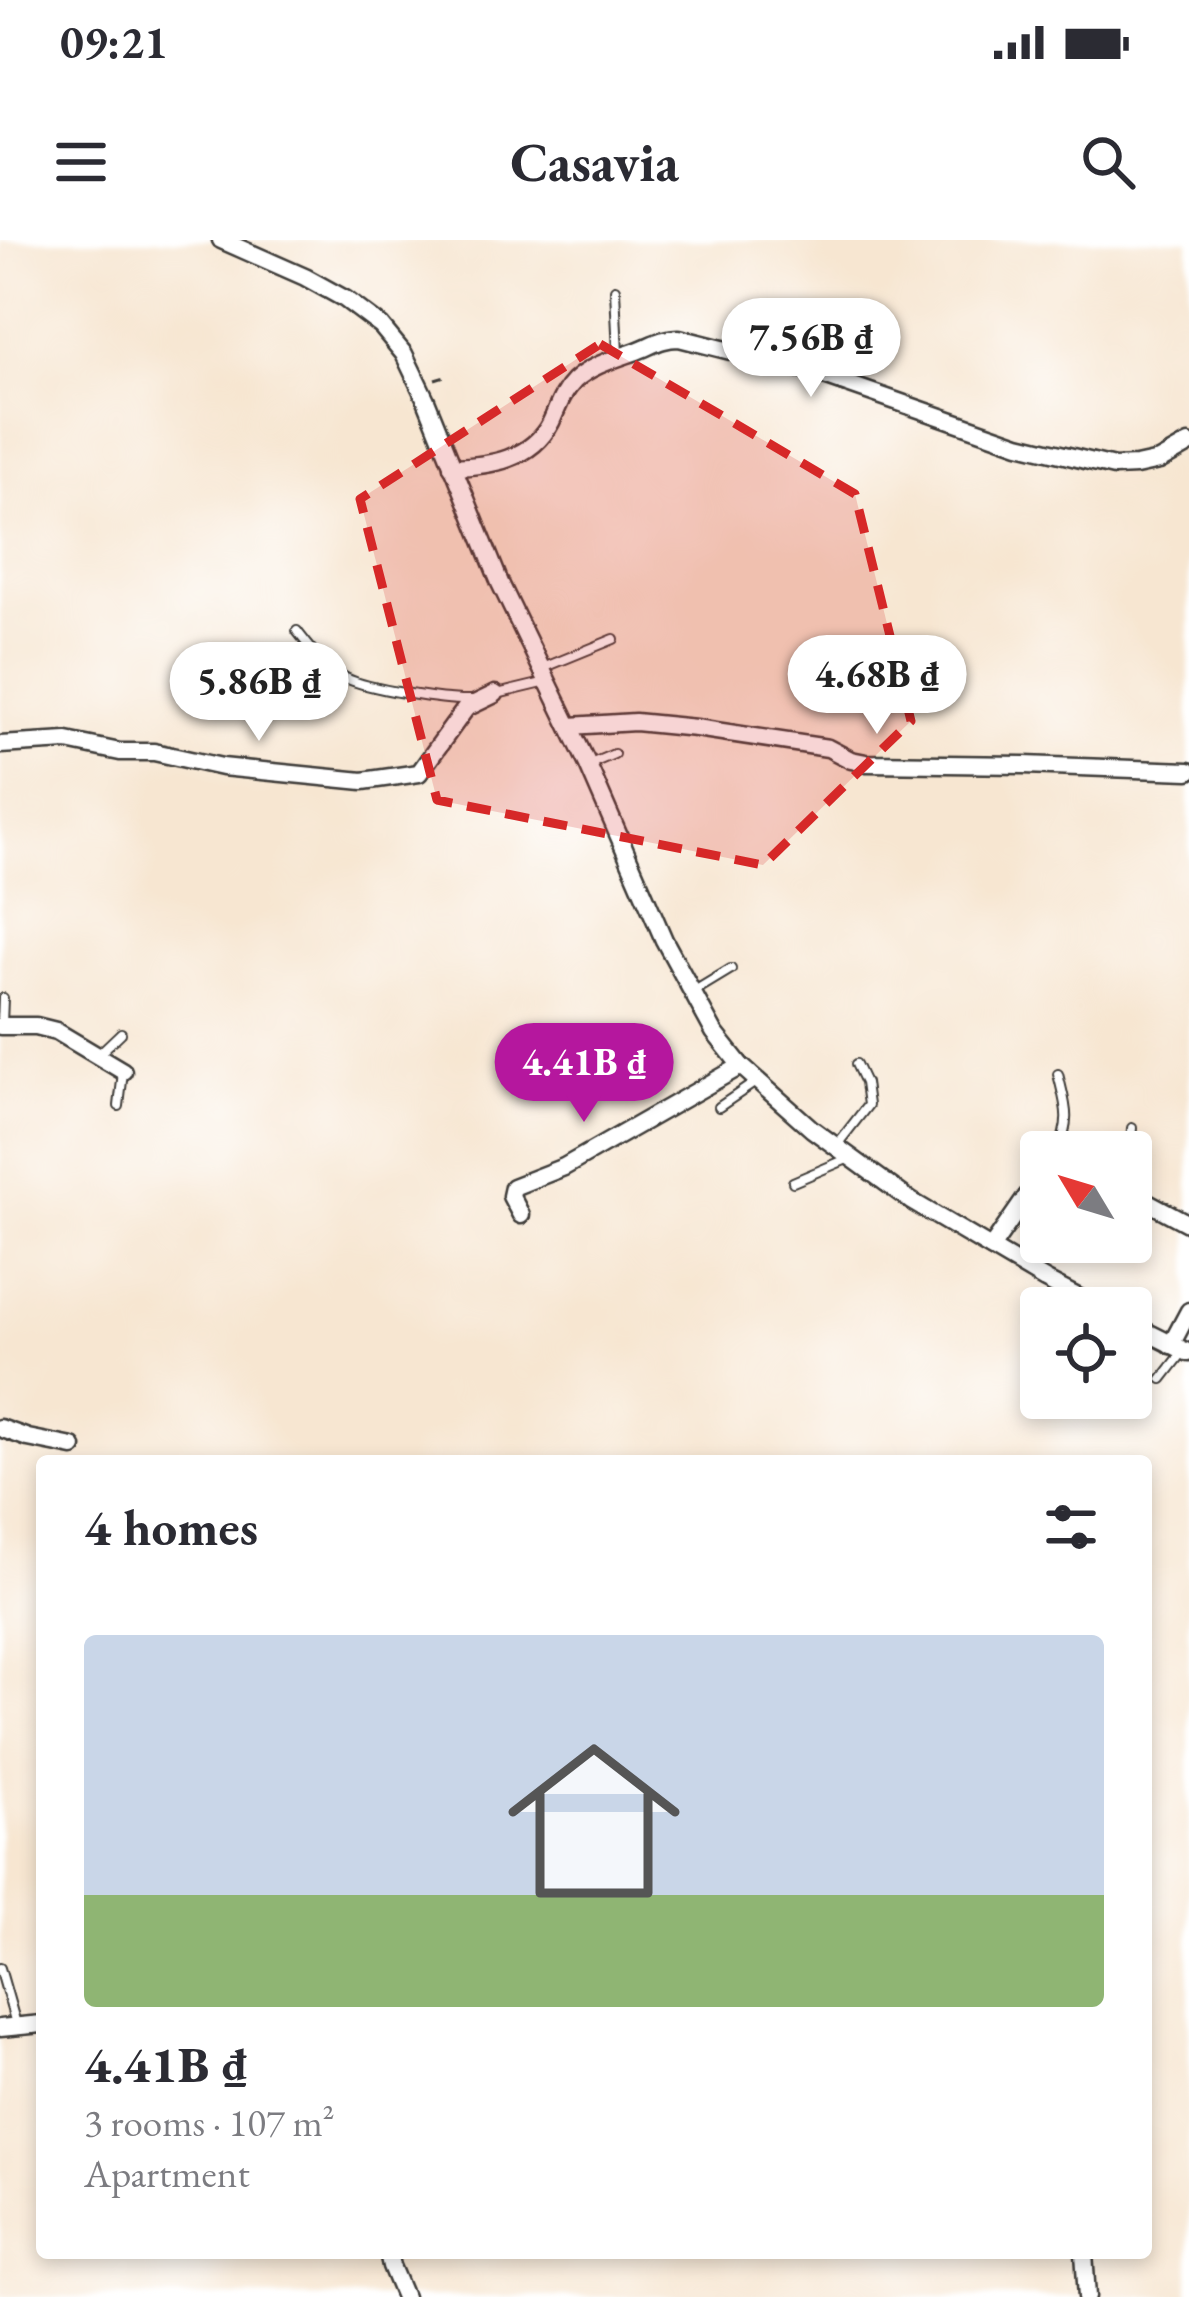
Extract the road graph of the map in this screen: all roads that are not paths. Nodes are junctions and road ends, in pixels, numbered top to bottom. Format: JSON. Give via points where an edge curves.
{"nodes":[{"id":1,"x":221,"y":240,"type":"edge"},
{"id":2,"x":615,"y":289,"type":"dead end"},
{"id":3,"x":618,"y":358,"type":"junction"},
{"id":4,"x":1189,"y":444,"type":"edge"},
{"id":5,"x":452,"y":466,"type":"junction"},
{"id":6,"x":297,"y":631,"type":"dead end"},
{"id":7,"x":614,"y":639,"type":"dead end"},
{"id":8,"x":546,"y":675,"type":"junction"},
{"id":9,"x":495,"y":694,"type":"junction"},
{"id":10,"x":570,"y":726,"type":"junction"},
{"id":11,"x":0,"y":745,"type":"edge"},
{"id":12,"x":614,"y":754,"type":"dead end"},
{"id":13,"x":588,"y":764,"type":"junction"},
{"id":14,"x":1189,"y":771,"type":"edge"},
{"id":15,"x":731,"y":969,"type":"dead end"},
{"id":16,"x":692,"y":992,"type":"junction"},
{"id":17,"x":3,"y":998,"type":"dead end"},
{"id":18,"x":1,"y":1026,"type":"edge"},
{"id":19,"x":121,"y":1034,"type":"dead end"},
{"id":20,"x":97,"y":1056,"type":"junction"},
{"id":21,"x":856,"y":1064,"type":"dead end"},
{"id":22,"x":740,"y":1066,"type":"junction"},
{"id":23,"x":123,"y":1071,"type":"joint"},
{"id":24,"x":1058,"y":1074,"type":"dead end"},
{"id":25,"x":757,"y":1081,"type":"junction"},
{"id":26,"x":119,"y":1106,"type":"dead end"},
{"id":27,"x":718,"y":1107,"type":"dead end"},
{"id":28,"x":1132,"y":1128,"type":"dead end"},
{"id":29,"x":1067,"y":1131,"type":"edge"},
{"id":30,"x":1132,"y":1131,"type":"edge"},
{"id":31,"x":843,"y":1152,"type":"junction"},
{"id":32,"x":793,"y":1182,"type":"dead end"},
{"id":33,"x":1152,"y":1204,"type":"edge"},
{"id":34,"x":1020,"y":1206,"type":"edge"},
{"id":35,"x":521,"y":1216,"type":"dead end"},
{"id":36,"x":1189,"y":1224,"type":"edge"},
{"id":37,"x":991,"y":1248,"type":"junction"},
{"id":38,"x":1062,"y":1287,"type":"edge"},
{"id":39,"x":1189,"y":1311,"type":"edge"},
{"id":40,"x":1152,"y":1335,"type":"edge"},
{"id":41,"x":1181,"y":1350,"type":"edge"},
{"id":42,"x":1162,"y":1379,"type":"dead end"},
{"id":43,"x":0,"y":1428,"type":"edge"},
{"id":44,"x":73,"y":1447,"type":"dead end"},
{"id":45,"x":0,"y":1968,"type":"edge"},
{"id":46,"x":8,"y":2028,"type":"edge"},
{"id":47,"x":389,"y":2259,"type":"edge"},
{"id":48,"x":1084,"y":2259,"type":"edge"},
{"id":49,"x":404,"y":2297,"type":"edge"},
{"id":50,"x":1087,"y":2297,"type":"edge"}],
"edges":[{"from":1,"to":5,"type":"street","via":[[305,277],[381,326],[404,354]]},
{"from":2,"to":3,"type":"lane"},
{"from":3,"to":4,"type":"street","via":[[679,338],[1114,467],[1159,460]]},
{"from":3,"to":5,"type":"street","via":[[575,379],[540,440],[522,452]]},
{"from":5,"to":8,"type":"street"},
{"from":6,"to":9,"type":"lane","via":[[350,681],[467,701]]},
{"from":7,"to":8,"type":"lane"},
{"from":8,"to":9,"type":"lane"},
{"from":8,"to":10,"type":"street"},
{"from":9,"to":11,"type":"street","via":[[466,708],[419,773],[363,781],[67,741]]},
{"from":10,"to":13,"type":"street"},
{"from":10,"to":14,"type":"street","via":[[696,728],[828,748],[866,763]]},
{"from":12,"to":13,"type":"lane"},
{"from":13,"to":16,"type":"street"},
{"from":15,"to":16,"type":"lane"},
{"from":16,"to":22,"type":"street"},
{"from":17,"to":18,"type":"lane"},
{"from":18,"to":20,"type":"street","via":[[56,1031]]},
{"from":19,"to":20,"type":"lane"},
{"from":20,"to":23,"type":"street"},
{"from":21,"to":31,"type":"lane","via":[[868,1105]]},
{"from":22,"to":25,"type":"street"},
{"from":22,"to":35,"type":"street","via":[[564,1167],[513,1187]]},
{"from":23,"to":26,"type":"lane"},
{"from":24,"to":29,"type":"lane"},
{"from":25,"to":27,"type":"lane"},
{"from":25,"to":31,"type":"street"},
{"from":28,"to":30,"type":"lane"},
{"from":31,"to":32,"type":"lane"},
{"from":31,"to":37,"type":"street"},
{"from":33,"to":36,"type":"street"},
{"from":34,"to":37,"type":"street"},
{"from":37,"to":38,"type":"street"},
{"from":39,"to":41,"type":"street"},
{"from":40,"to":41,"type":"street"},
{"from":41,"to":42,"type":"lane"},
{"from":43,"to":44,"type":"street"},
{"from":45,"to":46,"type":"lane"},
{"from":47,"to":49,"type":"street"},
{"from":48,"to":50,"type":"street"}]}
